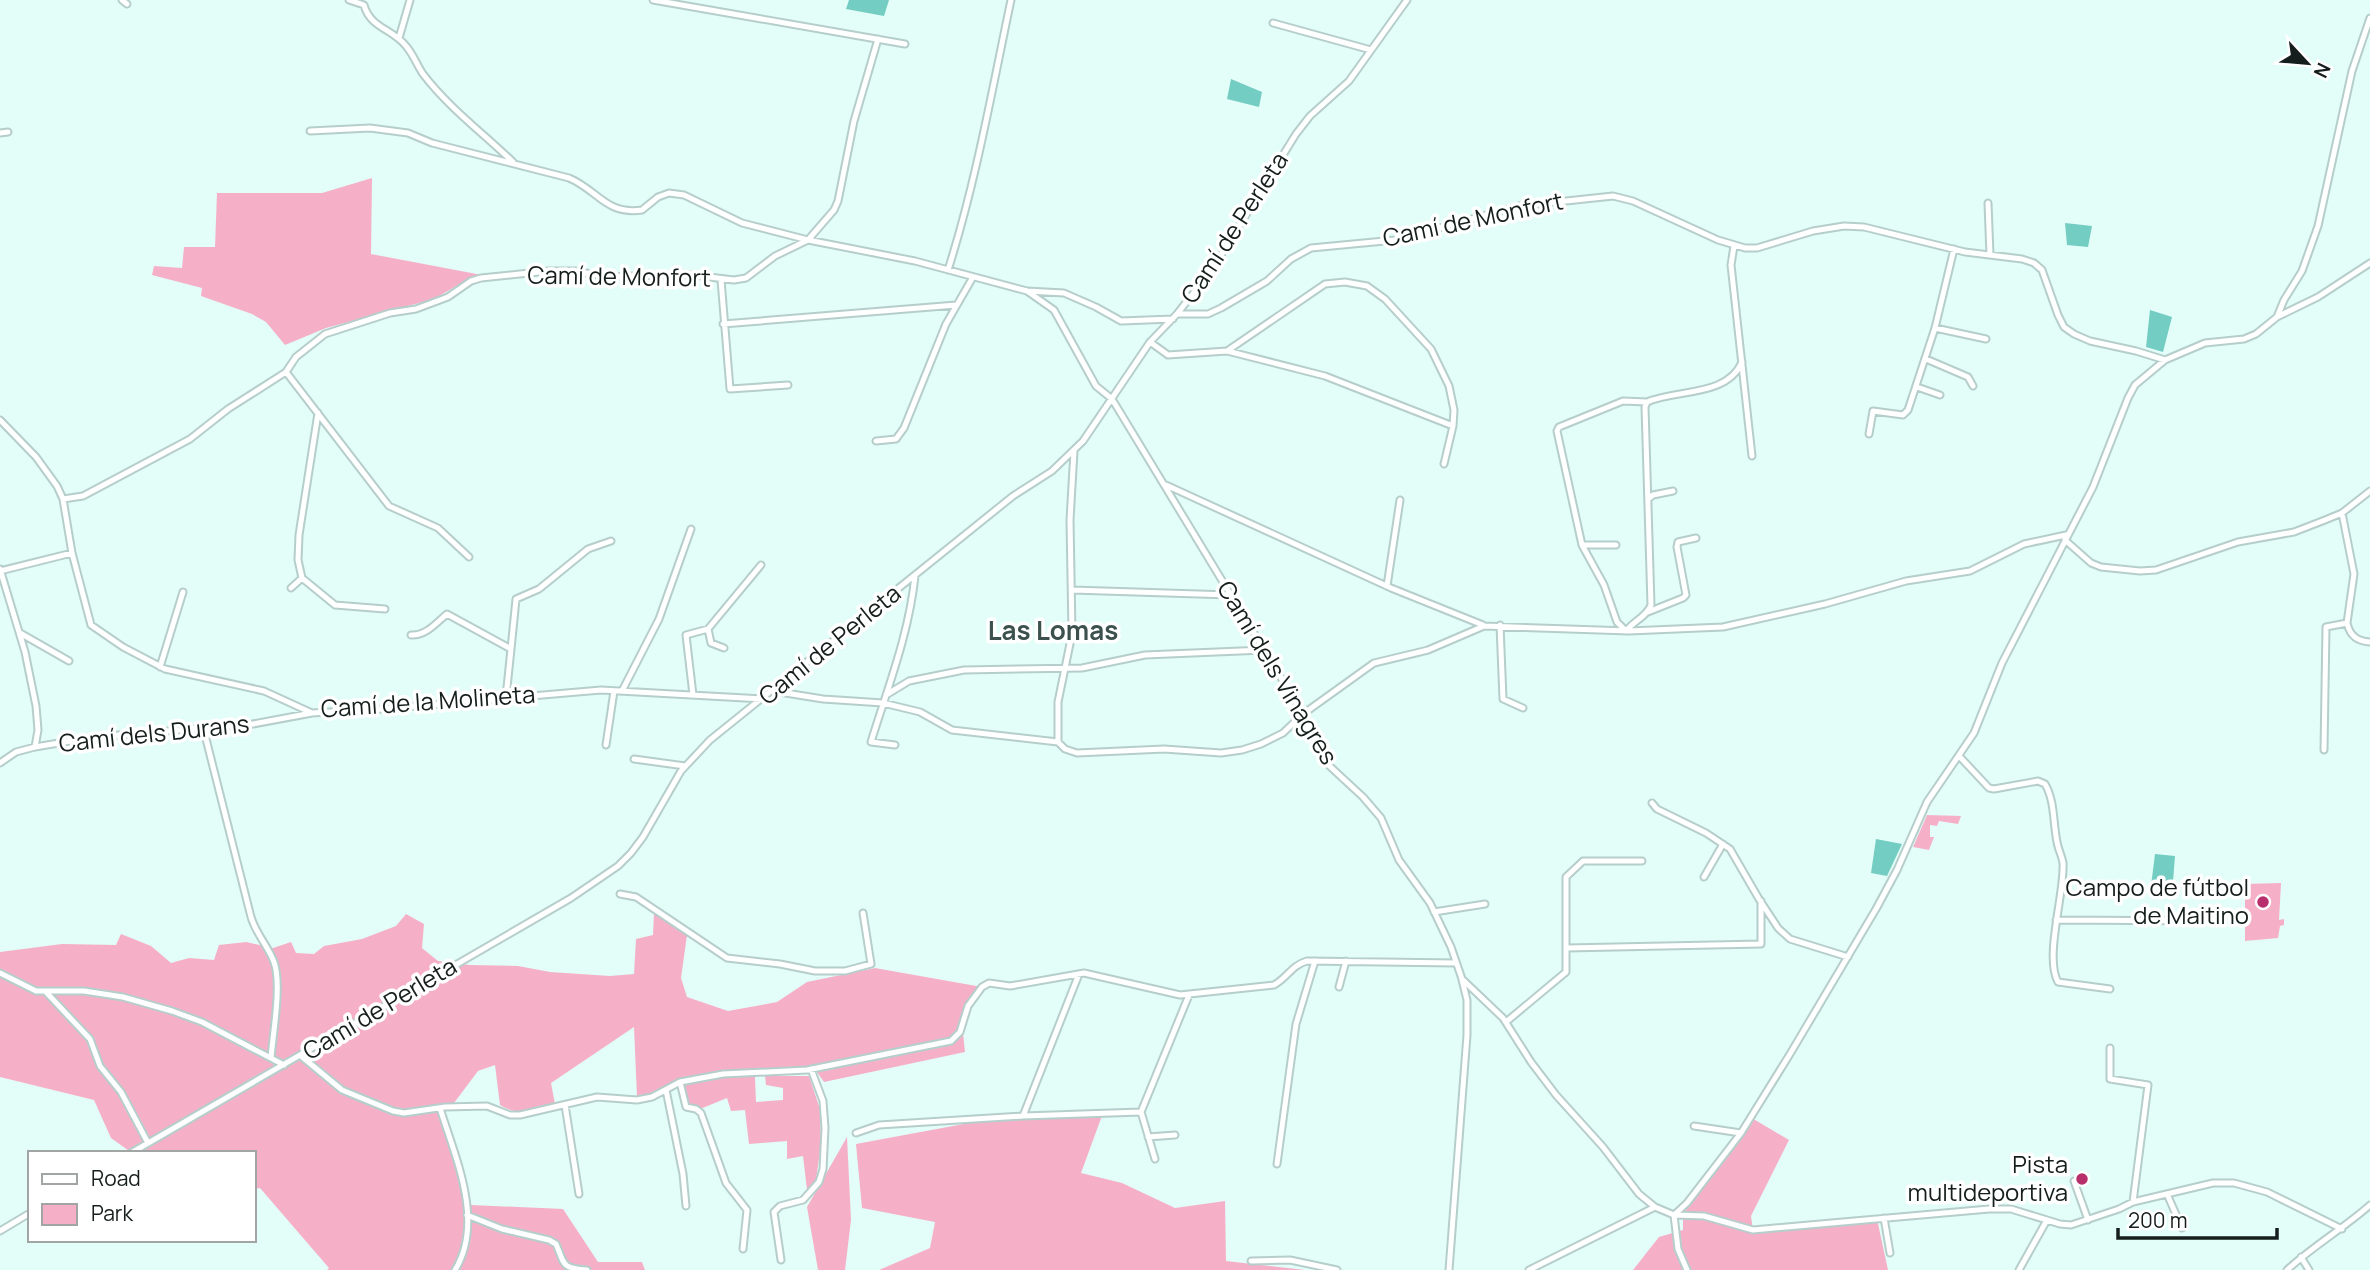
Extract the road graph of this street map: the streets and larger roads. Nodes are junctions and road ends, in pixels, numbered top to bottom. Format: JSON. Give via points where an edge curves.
{"nodes":[{"id":1,"x":349,"y":0,"type":"edge"},
{"id":2,"x":410,"y":0,"type":"edge"},
{"id":3,"x":653,"y":0,"type":"edge"},
{"id":4,"x":1011,"y":0,"type":"edge"},
{"id":5,"x":1407,"y":0,"type":"edge"},
{"id":6,"x":2370,"y":18,"type":"edge"},
{"id":7,"x":1273,"y":23,"type":"dead end"},
{"id":8,"x":399,"y":38,"type":"junction"},
{"id":9,"x":878,"y":39,"type":"junction"},
{"id":10,"x":905,"y":44,"type":"dead end"},
{"id":11,"x":1371,"y":50,"type":"junction"},
{"id":12,"x":310,"y":131,"type":"dead end"},
{"id":13,"x":8,"y":132,"type":"dead end"},
{"id":14,"x":0,"y":133,"type":"edge"},
{"id":15,"x":515,"y":164,"type":"junction"},
{"id":16,"x":1988,"y":203,"type":"dead end"},
{"id":17,"x":808,"y":240,"type":"junction"},
{"id":18,"x":1734,"y":246,"type":"junction"},
{"id":19,"x":1954,"y":249,"type":"junction"},
{"id":20,"x":1990,"y":255,"type":"junction"},
{"id":21,"x":2370,"y":263,"type":"edge"},
{"id":22,"x":948,"y":270,"type":"junction"},
{"id":23,"x":973,"y":277,"type":"junction"},
{"id":24,"x":721,"y":280,"type":"junction"},
{"id":25,"x":1027,"y":291,"type":"junction"},
{"id":26,"x":956,"y":305,"type":"junction"},
{"id":27,"x":1175,"y":317,"type":"junction"},
{"id":28,"x":2277,"y":317,"type":"junction"},
{"id":29,"x":723,"y":324,"type":"junction"},
{"id":30,"x":1935,"y":328,"type":"junction"},
{"id":31,"x":1986,"y":339,"type":"dead end"},
{"id":32,"x":1150,"y":342,"type":"junction"},
{"id":33,"x":1227,"y":351,"type":"junction"},
{"id":34,"x":1926,"y":359,"type":"junction"},
{"id":35,"x":2165,"y":360,"type":"junction"},
{"id":36,"x":1742,"y":362,"type":"junction"},
{"id":37,"x":286,"y":372,"type":"junction"},
{"id":38,"x":788,"y":385,"type":"dead end"},
{"id":39,"x":1973,"y":386,"type":"dead end"},
{"id":40,"x":1917,"y":387,"type":"junction"},
{"id":41,"x":1940,"y":396,"type":"dead end"},
{"id":42,"x":1112,"y":399,"type":"junction"},
{"id":43,"x":1647,"y":401,"type":"junction"},
{"id":44,"x":318,"y":413,"type":"junction"},
{"id":45,"x":0,"y":420,"type":"edge"},
{"id":46,"x":1453,"y":426,"type":"junction"},
{"id":47,"x":1869,"y":434,"type":"dead end"},
{"id":48,"x":876,"y":441,"type":"dead end"},
{"id":49,"x":1074,"y":451,"type":"junction"},
{"id":50,"x":1752,"y":456,"type":"dead end"},
{"id":51,"x":1444,"y":464,"type":"dead end"},
{"id":52,"x":1166,"y":485,"type":"junction"},
{"id":53,"x":1673,"y":491,"type":"dead end"},
{"id":54,"x":2370,"y":491,"type":"edge"},
{"id":55,"x":63,"y":499,"type":"junction"},
{"id":56,"x":1648,"y":499,"type":"junction"},
{"id":57,"x":1399,"y":500,"type":"dead end"},
{"id":58,"x":2342,"y":513,"type":"junction"},
{"id":59,"x":691,"y":529,"type":"dead end"},
{"id":60,"x":1696,"y":538,"type":"dead end"},
{"id":61,"x":2066,"y":538,"type":"junction"},
{"id":62,"x":611,"y":541,"type":"dead end"},
{"id":63,"x":1582,"y":545,"type":"junction"},
{"id":64,"x":1616,"y":545,"type":"dead end"},
{"id":65,"x":72,"y":552,"type":"junction"},
{"id":66,"x":469,"y":557,"type":"dead end"},
{"id":67,"x":761,"y":565,"type":"dead end"},
{"id":68,"x":0,"y":570,"type":"edge"},
{"id":69,"x":915,"y":576,"type":"junction"},
{"id":70,"x":302,"y":578,"type":"junction"},
{"id":71,"x":1387,"y":586,"type":"junction"},
{"id":72,"x":292,"y":589,"type":"dead end"},
{"id":73,"x":1072,"y":590,"type":"junction"},
{"id":74,"x":183,"y":592,"type":"dead end"},
{"id":75,"x":1230,"y":594,"type":"junction"},
{"id":76,"x":385,"y":609,"type":"dead end"},
{"id":77,"x":1648,"y":612,"type":"junction"},
{"id":78,"x":2347,"y":623,"type":"junction"},
{"id":79,"x":1484,"y":625,"type":"junction"},
{"id":80,"x":1500,"y":625,"type":"junction"},
{"id":81,"x":708,"y":629,"type":"junction"},
{"id":82,"x":1626,"y":631,"type":"junction"},
{"id":83,"x":20,"y":633,"type":"junction"},
{"id":84,"x":411,"y":635,"type":"dead end"},
{"id":85,"x":2370,"y":642,"type":"edge"},
{"id":86,"x":723,"y":648,"type":"dead end"},
{"id":87,"x":511,"y":649,"type":"junction"},
{"id":88,"x":1264,"y":650,"type":"junction"},
{"id":89,"x":69,"y":661,"type":"dead end"},
{"id":90,"x":160,"y":667,"type":"junction"},
{"id":91,"x":1066,"y":669,"type":"junction"},
{"id":92,"x":614,"y":691,"type":"junction"},
{"id":93,"x":622,"y":691,"type":"junction"},
{"id":94,"x":774,"y":691,"type":"junction"},
{"id":95,"x":693,"y":695,"type":"junction"},
{"id":96,"x":886,"y":695,"type":"junction"},
{"id":97,"x":506,"y":697,"type":"junction"},
{"id":98,"x":764,"y":699,"type":"junction"},
{"id":99,"x":883,"y":703,"type":"junction"},
{"id":100,"x":1523,"y":708,"type":"dead end"},
{"id":101,"x":312,"y":713,"type":"junction"},
{"id":102,"x":1303,"y":714,"type":"junction"},
{"id":103,"x":203,"y":727,"type":"junction"},
{"id":104,"x":1058,"y":742,"type":"junction"},
{"id":105,"x":895,"y":745,"type":"dead end"},
{"id":106,"x":606,"y":746,"type":"dead end"},
{"id":107,"x":35,"y":747,"type":"junction"},
{"id":108,"x":2324,"y":750,"type":"dead end"},
{"id":109,"x":1960,"y":757,"type":"junction"},
{"id":110,"x":634,"y":759,"type":"dead end"},
{"id":111,"x":0,"y":763,"type":"edge"},
{"id":112,"x":685,"y":766,"type":"junction"},
{"id":113,"x":1653,"y":803,"type":"dead end"},
{"id":114,"x":1723,"y":844,"type":"junction"},
{"id":115,"x":1642,"y":861,"type":"dead end"},
{"id":116,"x":1704,"y":877,"type":"dead end"},
{"id":117,"x":620,"y":894,"type":"dead end"},
{"id":118,"x":1760,"y":901,"type":"junction"},
{"id":119,"x":1485,"y":904,"type":"dead end"},
{"id":120,"x":1434,"y":912,"type":"junction"},
{"id":121,"x":863,"y":913,"type":"dead end"},
{"id":122,"x":2056,"y":920,"type":"junction"},
{"id":123,"x":2214,"y":920,"type":"dead end"},
{"id":124,"x":1566,"y":948,"type":"junction"},
{"id":125,"x":1848,"y":957,"type":"junction"},
{"id":126,"x":1315,"y":961,"type":"junction"},
{"id":127,"x":1346,"y":961,"type":"junction"},
{"id":128,"x":1456,"y":963,"type":"junction"},
{"id":129,"x":0,"y":973,"type":"edge"},
{"id":130,"x":1079,"y":974,"type":"junction"},
{"id":131,"x":1462,"y":979,"type":"junction"},
{"id":132,"x":1339,"y":987,"type":"dead end"},
{"id":133,"x":2110,"y":989,"type":"dead end"},
{"id":134,"x":46,"y":992,"type":"junction"},
{"id":135,"x":1189,"y":995,"type":"junction"},
{"id":136,"x":1506,"y":1022,"type":"junction"},
{"id":137,"x":2110,"y":1048,"type":"dead end"},
{"id":138,"x":301,"y":1056,"type":"junction"},
{"id":139,"x":271,"y":1058,"type":"junction"},
{"id":140,"x":285,"y":1065,"type":"junction"},
{"id":141,"x":811,"y":1069,"type":"junction"},
{"id":142,"x":680,"y":1082,"type":"junction"},
{"id":143,"x":666,"y":1090,"type":"junction"},
{"id":144,"x":565,"y":1105,"type":"junction"},
{"id":145,"x":440,"y":1108,"type":"junction"},
{"id":146,"x":1141,"y":1112,"type":"junction"},
{"id":147,"x":1023,"y":1116,"type":"junction"},
{"id":148,"x":1694,"y":1126,"type":"dead end"},
{"id":149,"x":856,"y":1133,"type":"dead end"},
{"id":150,"x":1741,"y":1133,"type":"junction"},
{"id":151,"x":1175,"y":1135,"type":"dead end"},
{"id":152,"x":1148,"y":1137,"type":"junction"},
{"id":153,"x":148,"y":1143,"type":"junction"},
{"id":154,"x":134,"y":1151,"type":"edge"},
{"id":155,"x":1155,"y":1159,"type":"dead end"},
{"id":156,"x":1277,"y":1164,"type":"dead end"},
{"id":157,"x":2074,"y":1181,"type":"dead end"},
{"id":158,"x":579,"y":1194,"type":"dead end"},
{"id":159,"x":2167,"y":1194,"type":"junction"},
{"id":160,"x":2133,"y":1202,"type":"junction"},
{"id":161,"x":2110,"y":1203,"type":"dead end"},
{"id":162,"x":2370,"y":1205,"type":"edge"},
{"id":163,"x":686,"y":1206,"type":"dead end"},
{"id":164,"x":1655,"y":1207,"type":"junction"},
{"id":165,"x":2113,"y":1212,"type":"junction"},
{"id":166,"x":28,"y":1214,"type":"edge"},
{"id":167,"x":467,"y":1215,"type":"junction"},
{"id":168,"x":1674,"y":1215,"type":"junction"},
{"id":169,"x":1884,"y":1218,"type":"junction"},
{"id":170,"x":2047,"y":1220,"type":"junction"},
{"id":171,"x":2088,"y":1220,"type":"junction"},
{"id":172,"x":2182,"y":1228,"type":"dead end"},
{"id":173,"x":2342,"y":1229,"type":"junction"},
{"id":174,"x":0,"y":1231,"type":"edge"},
{"id":175,"x":743,"y":1249,"type":"dead end"},
{"id":176,"x":1890,"y":1253,"type":"dead end"},
{"id":177,"x":2301,"y":1257,"type":"junction"},
{"id":178,"x":781,"y":1260,"type":"dead end"},
{"id":179,"x":1251,"y":1261,"type":"dead end"},
{"id":180,"x":455,"y":1270,"type":"edge"},
{"id":181,"x":587,"y":1270,"type":"edge"},
{"id":182,"x":1337,"y":1270,"type":"edge"},
{"id":183,"x":1449,"y":1270,"type":"edge"},
{"id":184,"x":1529,"y":1270,"type":"edge"},
{"id":185,"x":1687,"y":1270,"type":"edge"},
{"id":186,"x":2019,"y":1270,"type":"edge"},
{"id":187,"x":2287,"y":1270,"type":"edge"},
{"id":188,"x":2309,"y":1270,"type":"edge"}],
"edges":[{"from":1,"to":8,"type":"street","via":[[364,5],[371,20]]},
{"from":2,"to":8,"type":"street"},
{"from":3,"to":9,"type":"street"},
{"from":4,"to":22,"type":"street"},
{"from":5,"to":11,"type":"street","name":"Camí de Perleta"},
{"from":6,"to":28,"type":"street","via":[[2352,71],[2318,226],[2302,271]]},
{"from":7,"to":11,"type":"street"},
{"from":8,"to":15,"type":"street","via":[[444,97]]},
{"from":9,"to":10,"type":"street"},
{"from":9,"to":17,"type":"street","via":[[854,121],[838,201]]},
{"from":11,"to":27,"type":"street","name":"Camí de Perleta","via":[[1349,81],[1296,134],[1213,268]]},
{"from":12,"to":15,"type":"street","via":[[370,128],[408,134]]},
{"from":13,"to":14,"type":"street"},
{"from":15,"to":17,"type":"street","via":[[580,183],[618,209],[642,210],[669,193],[684,195],[742,223]]},
{"from":16,"to":20,"type":"street"},
{"from":17,"to":22,"type":"street","name":"Camí de Monfort"},
{"from":17,"to":24,"type":"street","name":"Camí de Monfort","via":[[775,256],[746,278]]},
{"from":18,"to":19,"type":"street","name":"Camí de Monfort","via":[[1757,248],[1844,226]]},
{"from":18,"to":27,"type":"street","name":"Camí de Monfort","via":[[1621,196],[1568,199],[1493,212],[1395,240],[1311,248],[1222,308]]},
{"from":18,"to":36,"type":"street","via":[[1731,265]]},
{"from":19,"to":20,"type":"street","name":"Camí de Monfort"},
{"from":19,"to":30,"type":"street"},
{"from":20,"to":35,"type":"street","name":"Camí de Monfort","via":[[2022,259],[2042,270],[2064,327],[2074,334]]},
{"from":21,"to":28,"type":"street"},
{"from":22,"to":23,"type":"street","name":"Camí de Monfort"},
{"from":23,"to":25,"type":"street","name":"Camí de Monfort"},
{"from":23,"to":26,"type":"street"},
{"from":24,"to":29,"type":"street"},
{"from":24,"to":37,"type":"street","name":"Camí de Monfort","via":[[684,274],[607,277],[575,271],[481,278],[416,309],[325,334],[296,357]]},
{"from":25,"to":27,"type":"street","name":"Camí de Monfort","via":[[1064,293],[1121,321]]},
{"from":25,"to":42,"type":"street","name":"Camí dels Vinagres","via":[[1054,310],[1096,386]]},
{"from":26,"to":29,"type":"street"},
{"from":26,"to":48,"type":"street","via":[[900,436]]},
{"from":27,"to":32,"type":"street","name":"Camí de Perleta"},
{"from":28,"to":35,"type":"street","via":[[2244,339],[2205,343]]},
{"from":29,"to":38,"type":"street","via":[[730,389]]},
{"from":30,"to":31,"type":"street"},
{"from":30,"to":34,"type":"street"},
{"from":32,"to":33,"type":"street","via":[[1168,355]]},
{"from":32,"to":42,"type":"street","name":"Camí de Perleta"},
{"from":33,"to":46,"type":"street","via":[[1325,376]]},
{"from":33,"to":46,"type":"street","via":[[1325,284],[1367,286],[1431,349],[1448,386]]},
{"from":34,"to":39,"type":"street","via":[[1968,377]]},
{"from":34,"to":40,"type":"street"},
{"from":35,"to":61,"type":"street","via":[[2141,379],[2128,398],[2093,487]]},
{"from":36,"to":43,"type":"street","via":[[1730,379],[1695,392]]},
{"from":36,"to":50,"type":"street"},
{"from":37,"to":44,"type":"street"},
{"from":37,"to":55,"type":"street","name":"Camí de Monfort","via":[[164,454],[83,496]]},
{"from":40,"to":41,"type":"street"},
{"from":40,"to":47,"type":"street","via":[[1903,415],[1873,411]]},
{"from":42,"to":49,"type":"street","name":"Camí de Perleta"},
{"from":42,"to":52,"type":"street","name":"Camí dels Vinagres"},
{"from":43,"to":56,"type":"street"},
{"from":43,"to":63,"type":"street","via":[[1623,401],[1557,431]]},
{"from":44,"to":66,"type":"street","via":[[389,506],[438,528]]},
{"from":44,"to":70,"type":"street","via":[[299,535]]},
{"from":45,"to":55,"type":"street","name":"Camí de la Molineta","via":[[36,457]]},
{"from":46,"to":51,"type":"street"},
{"from":49,"to":69,"type":"street","name":"Camí de Perleta"},
{"from":49,"to":73,"type":"street"},
{"from":52,"to":71,"type":"street"},
{"from":52,"to":75,"type":"street","name":"Camí dels Vinagres"},
{"from":53,"to":56,"type":"street"},
{"from":54,"to":58,"type":"street"},
{"from":55,"to":65,"type":"street","name":"Camí de la Molineta"},
{"from":56,"to":77,"type":"street"},
{"from":57,"to":71,"type":"street"},
{"from":58,"to":61,"type":"street","via":[[2294,532],[2238,542],[2156,570],[2101,567]]},
{"from":58,"to":78,"type":"street","via":[[2354,574]]},
{"from":59,"to":93,"type":"street","via":[[659,619]]},
{"from":60,"to":77,"type":"street","via":[[1678,542],[1677,547],[1686,595]]},
{"from":61,"to":82,"type":"street","via":[[2024,544],[1970,571],[1906,581],[1731,625]]},
{"from":61,"to":109,"type":"street"},
{"from":62,"to":87,"type":"street","via":[[588,549],[539,589],[516,599]]},
{"from":63,"to":64,"type":"street"},
{"from":63,"to":82,"type":"street","via":[[1604,585],[1616,622]]},
{"from":65,"to":68,"type":"street"},
{"from":65,"to":90,"type":"street","name":"Camí de la Molineta","via":[[91,625]]},
{"from":67,"to":81,"type":"street"},
{"from":68,"to":83,"type":"street"},
{"from":69,"to":94,"type":"street","name":"Camí de Perleta"},
{"from":69,"to":96,"type":"street","via":[[904,643]]},
{"from":70,"to":72,"type":"street"},
{"from":70,"to":76,"type":"street","via":[[335,605]]},
{"from":71,"to":79,"type":"street"},
{"from":73,"to":75,"type":"street"},
{"from":73,"to":91,"type":"street"},
{"from":74,"to":90,"type":"street"},
{"from":75,"to":88,"type":"street","name":"Camí dels Vinagres"},
{"from":77,"to":82,"type":"street"},
{"from":78,"to":85,"type":"street","via":[[2356,639]]},
{"from":78,"to":108,"type":"street","via":[[2326,627]]},
{"from":79,"to":80,"type":"street"},
{"from":79,"to":102,"type":"street","via":[[1428,650],[1374,663]]},
{"from":80,"to":82,"type":"street"},
{"from":80,"to":100,"type":"street","via":[[1503,699]]},
{"from":81,"to":86,"type":"street","via":[[711,643]]},
{"from":81,"to":95,"type":"street","via":[[686,635]]},
{"from":83,"to":89,"type":"street"},
{"from":83,"to":107,"type":"street","via":[[36,706]]},
{"from":84,"to":87,"type":"street","via":[[429,630],[447,614]]},
{"from":87,"to":97,"type":"street"},
{"from":88,"to":91,"type":"street","via":[[1145,655]]},
{"from":88,"to":102,"type":"street","name":"Camí dels Vinagres"},
{"from":90,"to":101,"type":"street","name":"Camí de la Molineta","via":[[264,691]]},
{"from":91,"to":96,"type":"street","via":[[964,670],[909,681]]},
{"from":91,"to":104,"type":"street","via":[[1058,702]]},
{"from":92,"to":93,"type":"street","name":"Camí de la Molineta"},
{"from":92,"to":97,"type":"street","name":"Camí de la Molineta"},
{"from":92,"to":106,"type":"street"},
{"from":93,"to":95,"type":"street","name":"Camí de la Molineta"},
{"from":94,"to":98,"type":"street","name":"Camí de Perleta"},
{"from":94,"to":99,"type":"street"},
{"from":95,"to":98,"type":"street","name":"Camí de la Molineta"},
{"from":96,"to":99,"type":"street"},
{"from":97,"to":101,"type":"street","name":"Camí de la Molineta"},
{"from":98,"to":112,"type":"street","name":"Camí de Perleta","via":[[710,740]]},
{"from":99,"to":104,"type":"street","via":[[920,712],[953,730]]},
{"from":99,"to":105,"type":"street","via":[[872,742]]},
{"from":101,"to":103,"type":"street","name":"Camí dels Durans"},
{"from":102,"to":104,"type":"street","via":[[1283,733],[1261,744],[1221,753],[1164,749],[1090,754],[1065,749]]},
{"from":102,"to":120,"type":"street","name":"Camí dels Vinagres","via":[[1323,760],[1381,818],[1399,860]]},
{"from":103,"to":107,"type":"street","name":"Camí dels Durans"},
{"from":103,"to":139,"type":"street","via":[[251,917],[277,975]]},
{"from":107,"to":111,"type":"street","name":"Camí dels Durans"},
{"from":109,"to":122,"type":"street","via":[[1989,788],[2045,784],[2063,863]]},
{"from":109,"to":125,"type":"street","via":[[1927,802],[1897,870]]},
{"from":110,"to":112,"type":"street"},
{"from":112,"to":138,"type":"street","name":"Camí de Perleta","via":[[643,837],[618,866]]},
{"from":113,"to":114,"type":"street"},
{"from":114,"to":116,"type":"street"},
{"from":114,"to":118,"type":"street"},
{"from":115,"to":124,"type":"street","via":[[1584,861],[1566,877]]},
{"from":117,"to":121,"type":"street","via":[[636,897],[727,958],[815,971],[845,971],[871,964]]},
{"from":118,"to":124,"type":"street","via":[[1761,944]]},
{"from":118,"to":125,"type":"street","via":[[1790,939]]},
{"from":119,"to":120,"type":"street"},
{"from":120,"to":128,"type":"street","name":"Camí dels Vinagres"},
{"from":122,"to":123,"type":"street"},
{"from":122,"to":133,"type":"street","via":[[2058,982]]},
{"from":124,"to":136,"type":"street","via":[[1566,972]]},
{"from":125,"to":150,"type":"street"},
{"from":126,"to":127,"type":"street"},
{"from":126,"to":135,"type":"street","via":[[1299,963],[1274,985]]},
{"from":126,"to":156,"type":"street","via":[[1296,1024]]},
{"from":127,"to":128,"type":"street"},
{"from":127,"to":132,"type":"street"},
{"from":128,"to":131,"type":"street","name":"Camí dels Vinagres"},
{"from":129,"to":134,"type":"street"},
{"from":130,"to":135,"type":"street"},
{"from":130,"to":141,"type":"street","via":[[1010,986],[989,983],[968,1006],[960,1031],[951,1041]]},
{"from":130,"to":147,"type":"street"},
{"from":131,"to":136,"type":"street","name":"Camí dels Vinagres"},
{"from":131,"to":183,"type":"street","via":[[1467,1035]]},
{"from":134,"to":139,"type":"street","via":[[84,991],[142,1002],[202,1022]]},
{"from":134,"to":153,"type":"street","via":[[90,1039],[100,1066],[121,1092]]},
{"from":135,"to":146,"type":"street"},
{"from":136,"to":164,"type":"street","name":"Camí dels Vinagres","via":[[1556,1095]]},
{"from":137,"to":160,"type":"street","via":[[2110,1079],[2148,1085]]},
{"from":138,"to":140,"type":"street","name":"Camí de Perleta"},
{"from":138,"to":145,"type":"street","via":[[342,1090],[393,1111]]},
{"from":139,"to":140,"type":"street"},
{"from":140,"to":153,"type":"street","name":"Camí de Perleta"},
{"from":141,"to":142,"type":"street","via":[[723,1074]]},
{"from":141,"to":178,"type":"street","via":[[823,1101],[822,1169],[819,1182],[803,1200],[780,1206],[775,1212]]},
{"from":142,"to":143,"type":"street"},
{"from":142,"to":175,"type":"street","via":[[686,1107],[701,1113],[726,1183],[747,1210]]},
{"from":143,"to":144,"type":"street","via":[[637,1100],[597,1097]]},
{"from":143,"to":163,"type":"street"},
{"from":144,"to":145,"type":"street","via":[[520,1115],[487,1105]]},
{"from":144,"to":158,"type":"street"},
{"from":145,"to":167,"type":"street","via":[[466,1193]]},
{"from":146,"to":147,"type":"street"},
{"from":146,"to":152,"type":"street"},
{"from":147,"to":149,"type":"street","via":[[879,1125]]},
{"from":148,"to":150,"type":"street"},
{"from":150,"to":168,"type":"street"},
{"from":151,"to":152,"type":"street"},
{"from":152,"to":155,"type":"street"},
{"from":153,"to":154,"type":"street","name":"Camí de Perleta"},
{"from":157,"to":171,"type":"street"},
{"from":159,"to":160,"type":"street","name":"Camí dels Vinagres"},
{"from":159,"to":172,"type":"street"},
{"from":159,"to":173,"type":"street","name":"Camí dels Vinagres","via":[[2213,1183],[2250,1186]]},
{"from":160,"to":165,"type":"street","name":"Camí dels Vinagres"},
{"from":161,"to":165,"type":"street"},
{"from":162,"to":173,"type":"street"},
{"from":164,"to":168,"type":"street","name":"Camí dels Vinagres"},
{"from":164,"to":184,"type":"street"},
{"from":165,"to":171,"type":"street","name":"Camí dels Vinagres"},
{"from":166,"to":174,"type":"street"},
{"from":167,"to":180,"type":"street","via":[[463,1257]]},
{"from":167,"to":181,"type":"street","via":[[549,1240],[556,1244],[565,1266]]},
{"from":168,"to":169,"type":"street","name":"Camí dels Vinagres","via":[[1704,1216],[1753,1230]]},
{"from":168,"to":185,"type":"street","via":[[1678,1249]]},
{"from":169,"to":170,"type":"street","name":"Camí dels Vinagres","via":[[2011,1209]]},
{"from":169,"to":176,"type":"street"},
{"from":170,"to":171,"type":"street","name":"Camí dels Vinagres","via":[[2071,1225]]},
{"from":170,"to":186,"type":"street"},
{"from":173,"to":177,"type":"street"},
{"from":177,"to":187,"type":"street"},
{"from":177,"to":188,"type":"street"},
{"from":179,"to":182,"type":"street","via":[[1290,1260]]}]}
